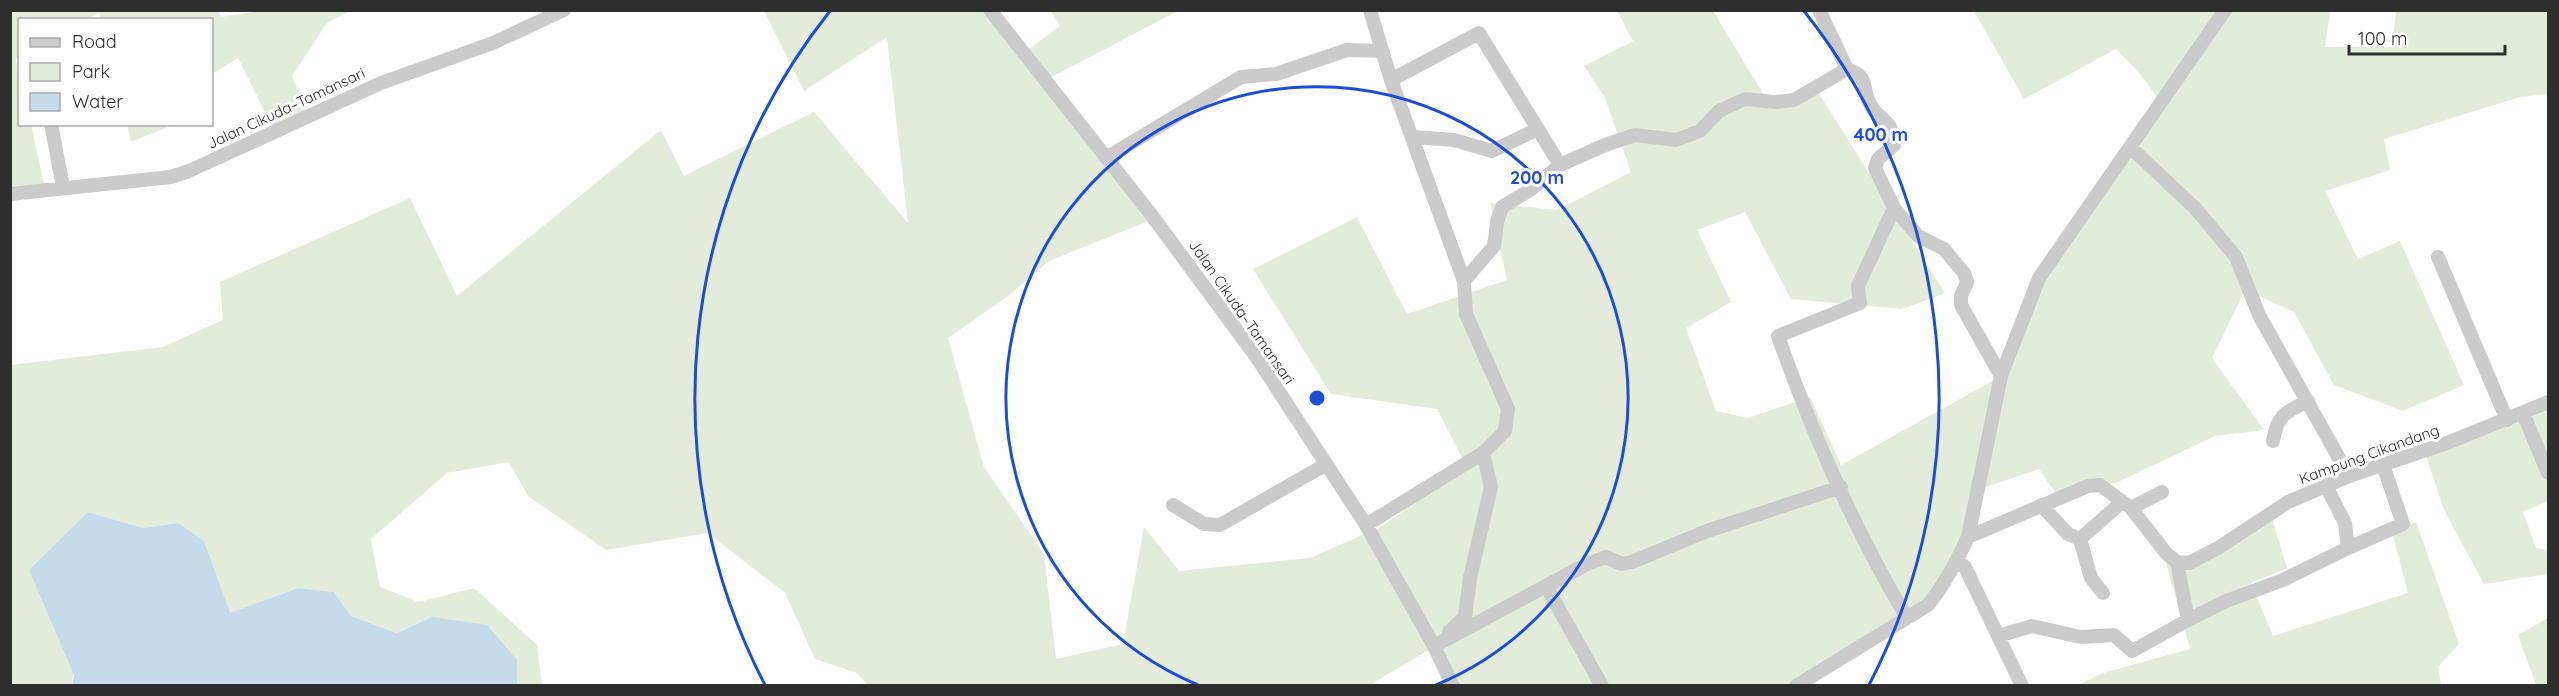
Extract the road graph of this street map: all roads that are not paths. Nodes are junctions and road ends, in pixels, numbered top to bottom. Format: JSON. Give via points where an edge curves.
{"nodes":[{"id":1,"x":564,"y":10,"type":"edge"},
{"id":2,"x":990,"y":10,"type":"edge"},
{"id":3,"x":1370,"y":10,"type":"edge"},
{"id":4,"x":1819,"y":10,"type":"edge"},
{"id":5,"x":2225,"y":10,"type":"edge"},
{"id":6,"x":1382,"y":51,"type":"junction"},
{"id":7,"x":1847,"y":69,"type":"junction"},
{"id":8,"x":1391,"y":80,"type":"junction"},
{"id":9,"x":51,"y":126,"type":"edge"},
{"id":10,"x":1538,"y":129,"type":"junction"},
{"id":11,"x":1413,"y":137,"type":"junction"},
{"id":12,"x":2130,"y":147,"type":"junction"},
{"id":13,"x":1106,"y":158,"type":"junction"},
{"id":14,"x":1560,"y":165,"type":"junction"},
{"id":15,"x":63,"y":186,"type":"junction"},
{"id":16,"x":10,"y":194,"type":"edge"},
{"id":17,"x":1894,"y":208,"type":"junction"},
{"id":18,"x":2438,"y":257,"type":"dead end"},
{"id":19,"x":1464,"y":281,"type":"junction"},
{"id":20,"x":2001,"y":376,"type":"junction"},
{"id":21,"x":2308,"y":401,"type":"junction"},
{"id":22,"x":2548,"y":402,"type":"edge"},
{"id":23,"x":2523,"y":413,"type":"junction"},
{"id":24,"x":2506,"y":420,"type":"junction"},
{"id":25,"x":2273,"y":441,"type":"dead end"},
{"id":26,"x":1483,"y":453,"type":"junction"},
{"id":27,"x":1325,"y":465,"type":"junction"},
{"id":28,"x":2383,"y":465,"type":"junction"},
{"id":29,"x":2548,"y":473,"type":"edge"},
{"id":30,"x":2349,"y":476,"type":"junction"},
{"id":31,"x":2326,"y":486,"type":"junction"},
{"id":32,"x":1841,"y":487,"type":"junction"},
{"id":33,"x":2162,"y":492,"type":"dead end"},
{"id":34,"x":1173,"y":505,"type":"dead end"},
{"id":35,"x":2041,"y":505,"type":"junction"},
{"id":36,"x":2127,"y":505,"type":"junction"},
{"id":37,"x":1366,"y":525,"type":"junction"},
{"id":38,"x":1968,"y":537,"type":"junction"},
{"id":39,"x":2080,"y":539,"type":"junction"},
{"id":40,"x":2348,"y":548,"type":"junction"},
{"id":41,"x":1957,"y":562,"type":"junction"},
{"id":42,"x":2177,"y":562,"type":"junction"},
{"id":43,"x":1546,"y":586,"type":"junction"},
{"id":44,"x":2103,"y":593,"type":"dead end"},
{"id":45,"x":1907,"y":618,"type":"junction"},
{"id":46,"x":2188,"y":620,"type":"junction"},
{"id":47,"x":1998,"y":636,"type":"junction"},
{"id":48,"x":1434,"y":646,"type":"junction"},
{"id":49,"x":1453,"y":686,"type":"edge"},
{"id":50,"x":1602,"y":686,"type":"edge"},
{"id":51,"x":1796,"y":686,"type":"edge"},
{"id":52,"x":2022,"y":686,"type":"edge"}],
"edges":[{"from":1,"to":15,"type":"street","name":"Jalan Cikuda–Tamansari","via":[[493,43],[381,83],[189,171],[171,177]]},
{"from":2,"to":13,"type":"street","name":"Jalan Cikuda–Tamansari"},
{"from":3,"to":6,"type":"street"},
{"from":4,"to":7,"type":"street"},
{"from":5,"to":12,"type":"street"},
{"from":6,"to":8,"type":"street"},
{"from":6,"to":13,"type":"street","via":[[1347,50],[1276,74],[1240,77]]},
{"from":7,"to":14,"type":"street","via":[[1794,100],[1745,99],[1719,111],[1700,131],[1676,140],[1635,135]]},
{"from":7,"to":17,"type":"street","via":[[1865,81],[1869,102],[1894,135],[1894,145],[1878,159],[1875,168]]},
{"from":8,"to":10,"type":"street","via":[[1479,33]]},
{"from":8,"to":11,"type":"street"},
{"from":9,"to":15,"type":"street"},
{"from":10,"to":11,"type":"street","via":[[1492,151],[1454,140]]},
{"from":10,"to":14,"type":"street"},
{"from":11,"to":19,"type":"street"},
{"from":12,"to":20,"type":"street","via":[[2038,278]]},
{"from":12,"to":21,"type":"street","via":[[2195,208],[2236,257],[2259,315]]},
{"from":13,"to":27,"type":"street","name":"Jalan Cikuda–Tamansari","via":[[1255,355]]},
{"from":14,"to":19,"type":"street","via":[[1502,207],[1494,246]]},
{"from":15,"to":16,"type":"street","name":"Jalan Cikuda–Tamansari"},
{"from":17,"to":20,"type":"street","via":[[1918,236],[1944,249],[1964,273],[1967,282],[1961,305]]},
{"from":17,"to":32,"type":"street","via":[[1858,286],[1860,303],[1778,336],[1802,403]]},
{"from":18,"to":24,"type":"street"},
{"from":19,"to":26,"type":"street","via":[[1466,314],[1508,409],[1505,431]]},
{"from":20,"to":38,"type":"street"},
{"from":21,"to":25,"type":"street","via":[[2285,412]]},
{"from":21,"to":30,"type":"street"},
{"from":22,"to":23,"type":"street","name":"Kampung Cikandang"},
{"from":23,"to":24,"type":"street","name":"Kampung Cikandang"},
{"from":23,"to":29,"type":"street"},
{"from":24,"to":28,"type":"street","name":"Kampung Cikandang"},
{"from":26,"to":37,"type":"street"},
{"from":26,"to":48,"type":"street","via":[[1491,487],[1465,617]]},
{"from":27,"to":34,"type":"street","via":[[1220,525],[1204,524]]},
{"from":27,"to":37,"type":"street","name":"Jalan Cikuda–Tamansari"},
{"from":28,"to":30,"type":"street","name":"Kampung Cikandang"},
{"from":28,"to":40,"type":"street","via":[[2403,524]]},
{"from":30,"to":31,"type":"street","name":"Kampung Cikandang"},
{"from":31,"to":40,"type":"street","via":[[2345,523]]},
{"from":31,"to":42,"type":"street","name":"Kampung Cikandang","via":[[2289,502],[2189,563]]},
{"from":32,"to":43,"type":"street","via":[[1707,531],[1632,562],[1622,564],[1606,557]]},
{"from":32,"to":45,"type":"street","via":[[1877,568]]},
{"from":33,"to":36,"type":"street"},
{"from":35,"to":36,"type":"street","via":[[2100,485]]},
{"from":35,"to":38,"type":"street"},
{"from":35,"to":39,"type":"street","via":[[2068,534]]},
{"from":36,"to":39,"type":"street"},
{"from":36,"to":42,"type":"street"},
{"from":37,"to":48,"type":"street","name":"Jalan Cikuda–Tamansari"},
{"from":38,"to":41,"type":"street"},
{"from":39,"to":44,"type":"street","via":[[2091,578]]},
{"from":40,"to":46,"type":"street"},
{"from":41,"to":45,"type":"street","via":[[1928,605]]},
{"from":41,"to":47,"type":"street","via":[[1965,567]]},
{"from":42,"to":46,"type":"street"},
{"from":43,"to":48,"type":"street"},
{"from":43,"to":50,"type":"street"},
{"from":45,"to":51,"type":"street"},
{"from":46,"to":47,"type":"street","via":[[2132,651],[2114,635],[2080,637],[2032,626]]},
{"from":47,"to":52,"type":"street"},
{"from":48,"to":49,"type":"street","name":"Jalan Cikuda–Tamansari"}]}
